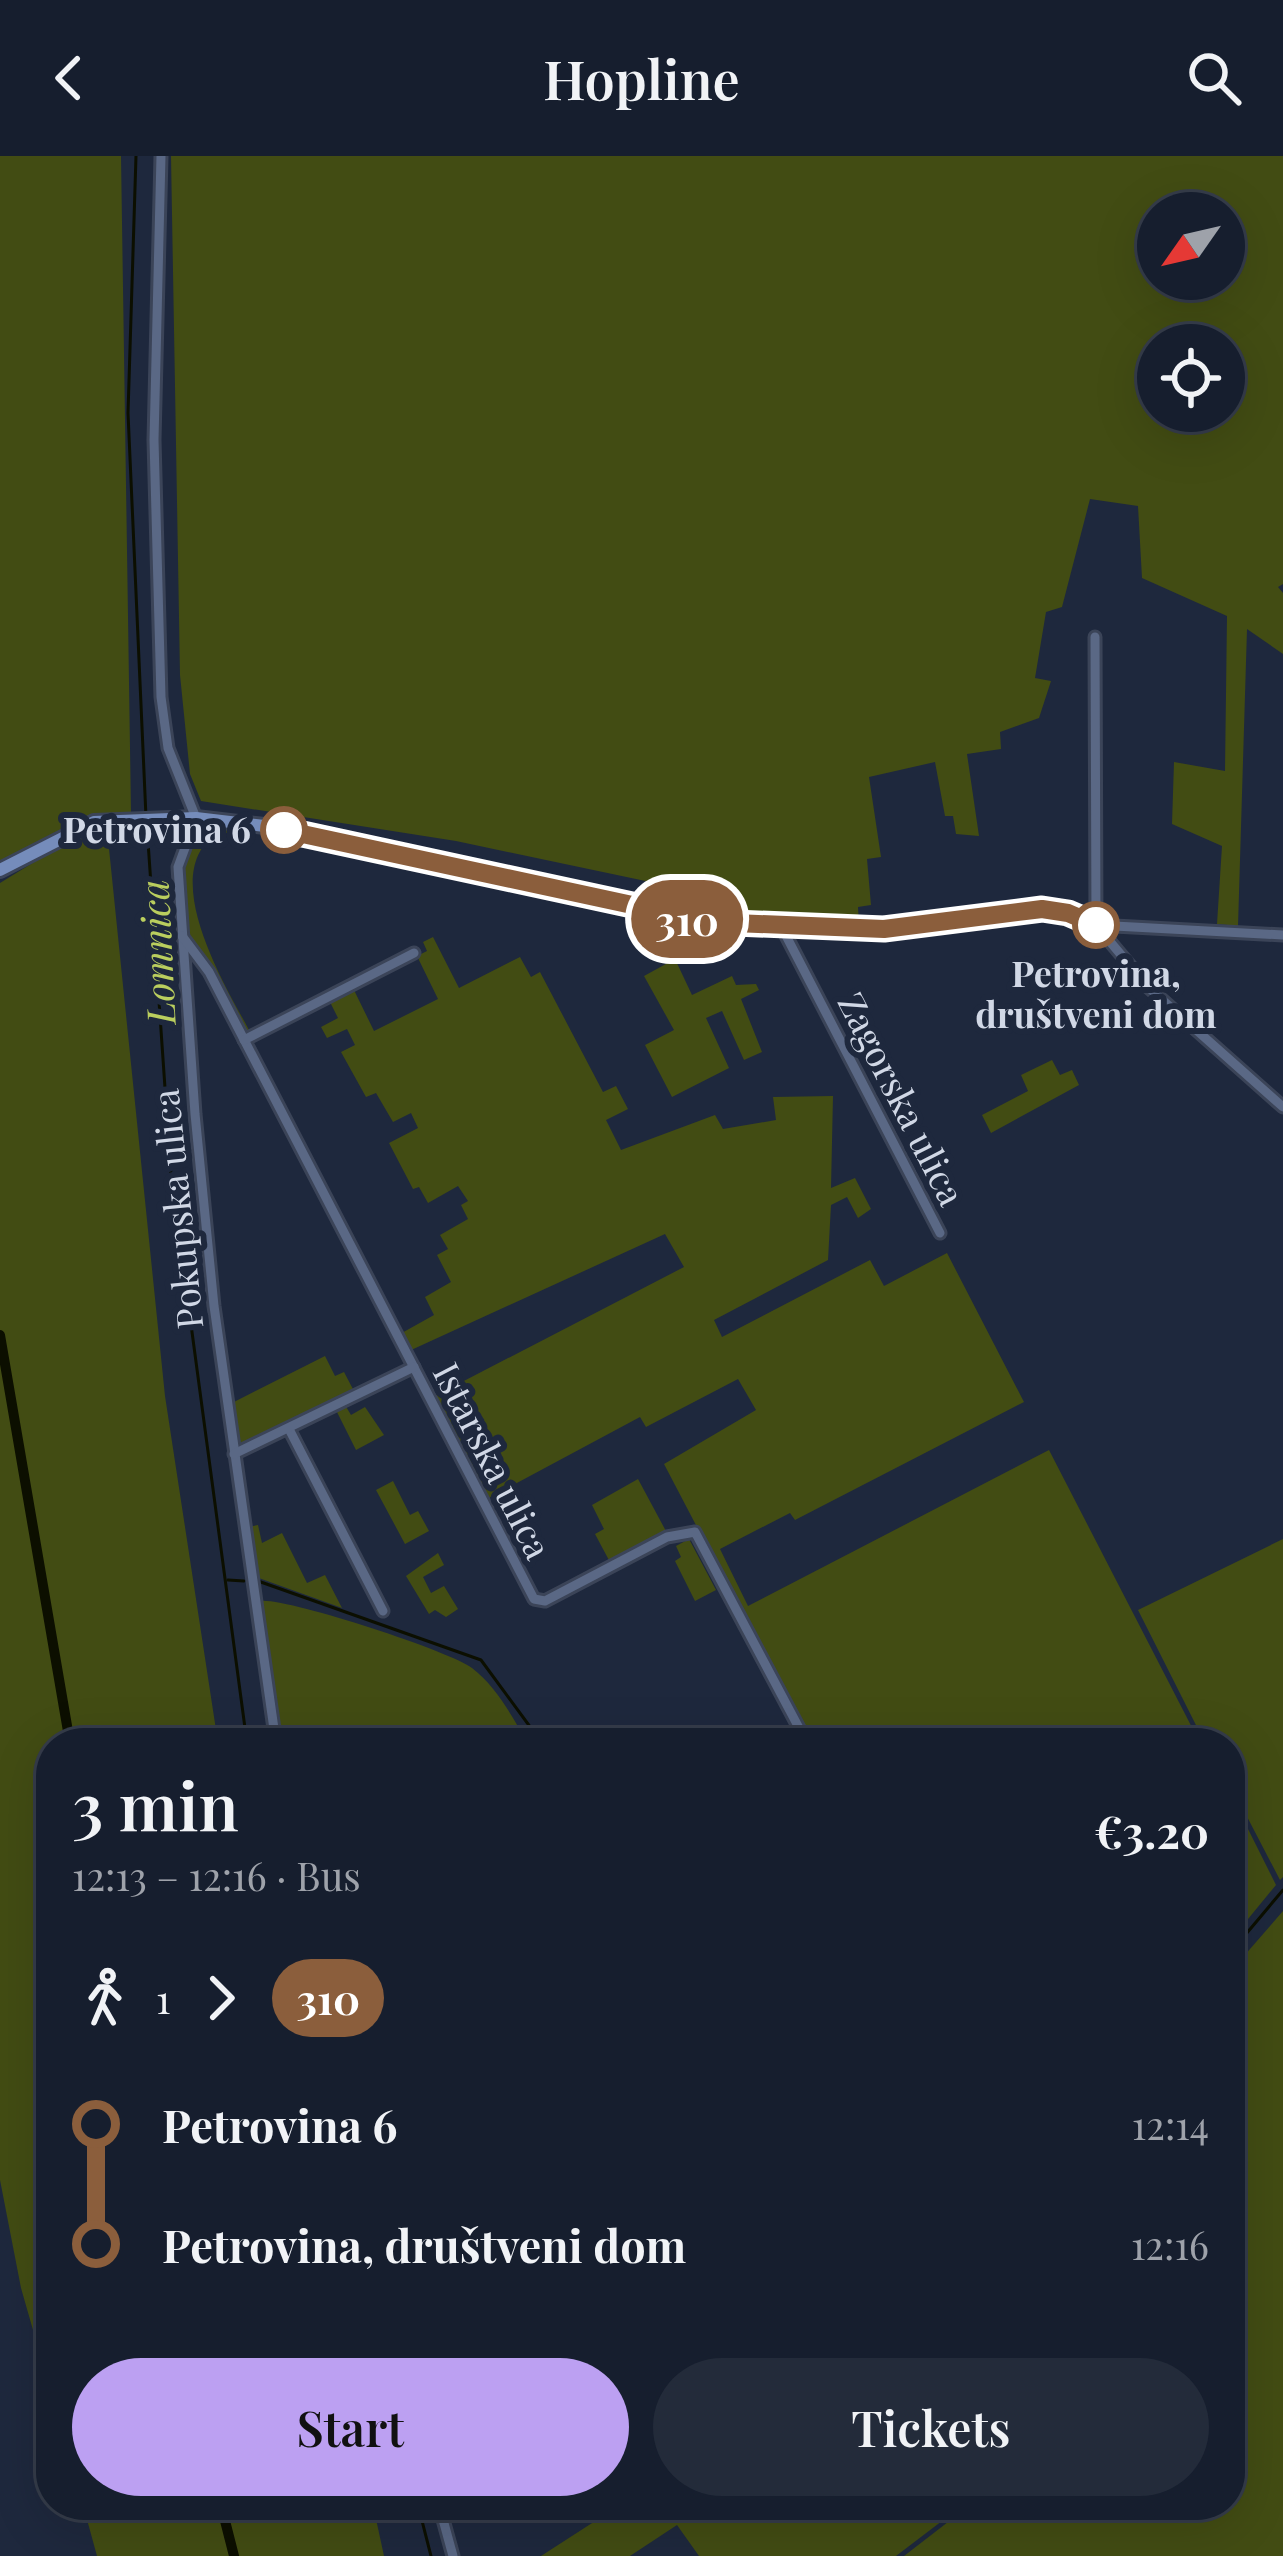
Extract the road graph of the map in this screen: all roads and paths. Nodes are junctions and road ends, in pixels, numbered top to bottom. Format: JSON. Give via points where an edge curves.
{"nodes":[{"id":1,"x":161,"y":156,"type":"edge"},
{"id":2,"x":1095,"y":638,"type":"dead end"},
{"id":3,"x":196,"y":818,"type":"junction"},
{"id":4,"x":0,"y":870,"type":"edge"},
{"id":5,"x":1096,"y":925,"type":"junction"},
{"id":6,"x":781,"y":926,"type":"junction"},
{"id":7,"x":1283,"y":935,"type":"edge"},
{"id":8,"x":182,"y":936,"type":"junction"},
{"id":9,"x":414,"y":953,"type":"dead end"},
{"id":10,"x":244,"y":1040,"type":"junction"},
{"id":11,"x":1283,"y":1107,"type":"edge"},
{"id":12,"x":940,"y":1233,"type":"dead end"},
{"id":13,"x":414,"y":1367,"type":"junction"},
{"id":14,"x":289,"y":1429,"type":"junction"},
{"id":15,"x":234,"y":1454,"type":"junction"},
{"id":16,"x":383,"y":1611,"type":"dead end"},
{"id":17,"x":274,"y":1728,"type":"edge"},
{"id":18,"x":799,"y":1728,"type":"edge"},
{"id":19,"x":443,"y":2520,"type":"edge"},
{"id":20,"x":452,"y":2556,"type":"edge"}],
"edges":[{"from":1,"to":3,"type":"street","via":[[154,440],[161,697],[167,748]]},
{"from":2,"to":5,"type":"street"},
{"from":3,"to":4,"type":"street","via":[[80,826]]},
{"from":3,"to":6,"type":"street","via":[[273,827],[669,916]]},
{"from":3,"to":8,"type":"street","name":"Pokupska ulica","via":[[178,867]]},
{"from":5,"to":6,"type":"street","via":[[1042,909],[884,929]]},
{"from":5,"to":7,"type":"street"},
{"from":5,"to":11,"type":"street","via":[[1149,988]]},
{"from":6,"to":12,"type":"street","name":"Zagorska ulica"},
{"from":8,"to":10,"type":"street","name":"Istarska ulica"},
{"from":8,"to":15,"type":"street","name":"Pokupska ulica"},
{"from":9,"to":10,"type":"street"},
{"from":10,"to":13,"type":"street","name":"Istarska ulica"},
{"from":13,"to":14,"type":"street"},
{"from":13,"to":18,"type":"street","name":"Istarska ulica","via":[[534,1599],[545,1601],[667,1538],[695,1532]]},
{"from":14,"to":15,"type":"street"},
{"from":14,"to":16,"type":"street"},
{"from":15,"to":17,"type":"street","name":"Pokupska ulica"},
{"from":19,"to":20,"type":"street"}]}
